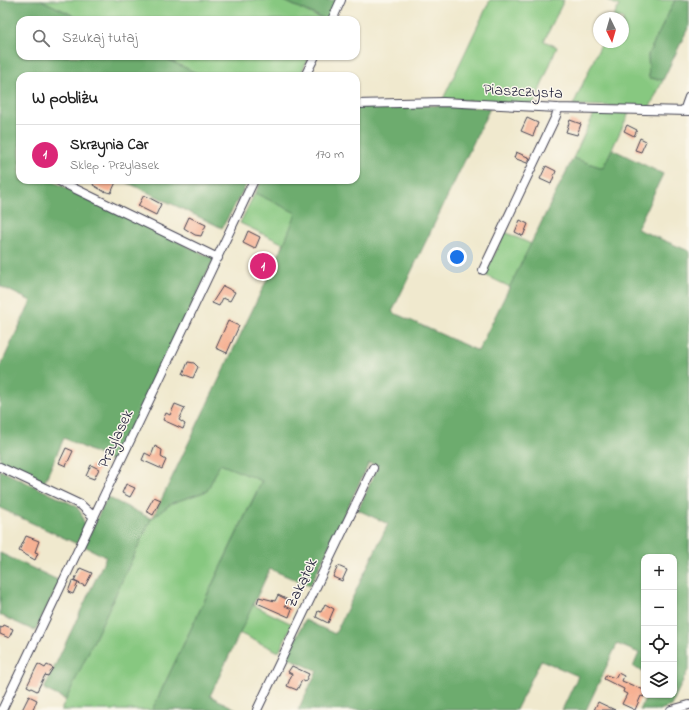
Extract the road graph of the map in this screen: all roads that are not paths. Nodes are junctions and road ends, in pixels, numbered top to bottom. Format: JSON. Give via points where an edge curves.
{"nodes":[{"id":1,"x":341,"y":0,"type":"edge"},
{"id":2,"x":334,"y":16,"type":"edge"},
{"id":3,"x":313,"y":60,"type":"edge"},
{"id":4,"x":307,"y":72,"type":"edge"},
{"id":5,"x":689,"y":97,"type":"edge"},
{"id":6,"x":360,"y":104,"type":"edge"},
{"id":7,"x":558,"y":108,"type":"junction"},
{"id":8,"x":687,"y":111,"type":"edge"},
{"id":9,"x":65,"y":184,"type":"edge"},
{"id":10,"x":252,"y":184,"type":"edge"},
{"id":11,"x":218,"y":258,"type":"junction"},
{"id":12,"x":483,"y":270,"type":"dead end"},
{"id":13,"x":0,"y":467,"type":"edge"},
{"id":14,"x":373,"y":468,"type":"dead end"},
{"id":15,"x":94,"y":517,"type":"junction"},
{"id":16,"x":689,"y":705,"type":"edge"},
{"id":17,"x":2,"y":710,"type":"edge"},
{"id":18,"x":257,"y":710,"type":"edge"},
{"id":19,"x":673,"y":710,"type":"edge"}],
"edges":[{"from":1,"to":2,"type":"street"},
{"from":3,"to":4,"type":"street"},
{"from":5,"to":8,"type":"street"},
{"from":6,"to":7,"type":"street","name":"Piaszczysta","via":[[443,102]]},
{"from":7,"to":8,"type":"street","name":"Piaszczysta"},
{"from":7,"to":12,"type":"street"},
{"from":9,"to":11,"type":"street"},
{"from":10,"to":11,"type":"street","name":"Przylasek"},
{"from":11,"to":15,"type":"street","name":"Przylasek"},
{"from":13,"to":15,"type":"street","via":[[81,505]]},
{"from":14,"to":18,"type":"street","name":"Zakątek"},
{"from":15,"to":17,"type":"street","name":"Przylasek"},
{"from":16,"to":19,"type":"street"}]}
